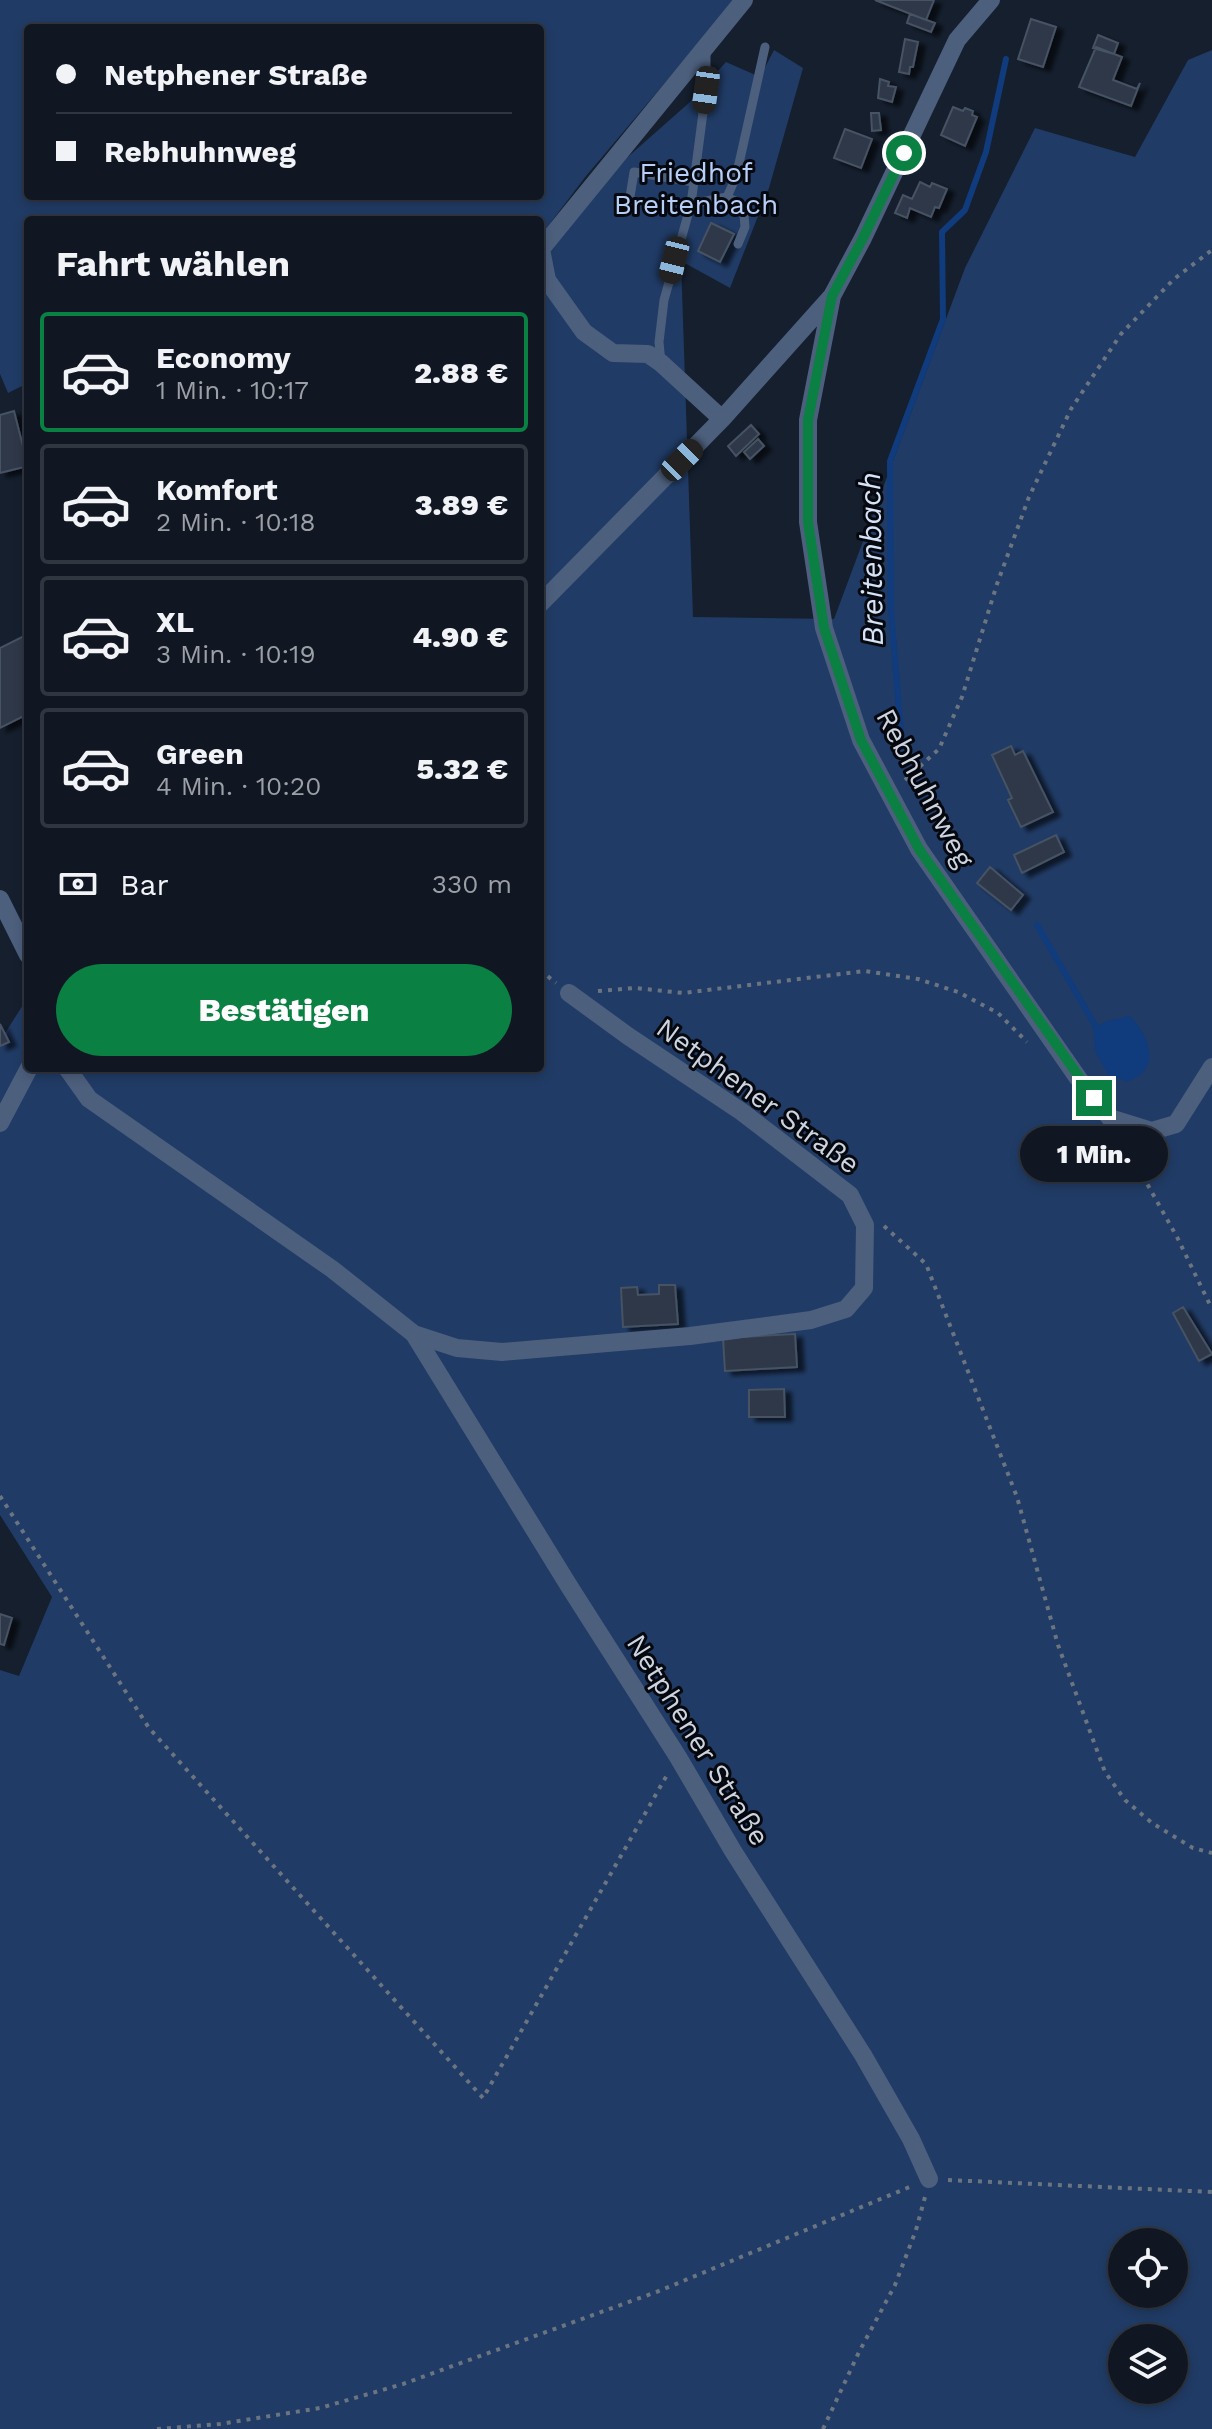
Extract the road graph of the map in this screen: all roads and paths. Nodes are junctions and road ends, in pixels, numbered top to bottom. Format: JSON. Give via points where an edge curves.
{"nodes":[{"id":1,"x":744,"y":0,"type":"edge"},
{"id":2,"x":991,"y":0,"type":"edge"},
{"id":3,"x":706,"y":47,"type":"junction"},
{"id":4,"x":765,"y":47,"type":"dead end"},
{"id":5,"x":693,"y":182,"type":"junction"},
{"id":6,"x":727,"y":197,"type":"junction"},
{"id":7,"x":691,"y":204,"type":"junction"},
{"id":8,"x":628,"y":209,"type":"dead end"},
{"id":9,"x":738,"y":244,"type":"dead end"},
{"id":10,"x":544,"y":245,"type":"edge"},
{"id":11,"x":1212,"y":250,"type":"edge"},
{"id":12,"x":544,"y":264,"type":"edge"},
{"id":13,"x":832,"y":296,"type":"junction"},
{"id":14,"x":661,"y":363,"type":"junction"},
{"id":15,"x":722,"y":419,"type":"junction"},
{"id":16,"x":544,"y":600,"type":"edge"},
{"id":17,"x":890,"y":794,"type":"junction"},
{"id":18,"x":0,"y":899,"type":"edge"},
{"id":19,"x":24,"y":947,"type":"edge"},
{"id":20,"x":569,"y":993,"type":"joint"},
{"id":21,"x":1036,"y":1051,"type":"dead end"},
{"id":22,"x":1212,"y":1067,"type":"edge"},
{"id":23,"x":27,"y":1072,"type":"edge"},
{"id":24,"x":70,"y":1072,"type":"edge"},
{"id":25,"x":1110,"y":1118,"type":"junction"},
{"id":26,"x":0,"y":1123,"type":"edge"},
{"id":27,"x":882,"y":1224,"type":"dead end"},
{"id":28,"x":1212,"y":1309,"type":"edge"},
{"id":29,"x":414,"y":1334,"type":"junction"},
{"id":30,"x":0,"y":1496,"type":"edge"},
{"id":31,"x":678,"y":1757,"type":"junction"},
{"id":32,"x":1212,"y":1853,"type":"edge"},
{"id":33,"x":929,"y":2179,"type":"junction"},
{"id":34,"x":1212,"y":2192,"type":"edge"},
{"id":35,"x":157,"y":2429,"type":"edge"},
{"id":36,"x":823,"y":2429,"type":"edge"}],
"edges":[{"from":1,"to":3,"type":"street"},
{"from":2,"to":13,"type":"street","via":[[957,40]]},
{"from":3,"to":5,"type":"lane","via":[[706,90]]},
{"from":3,"to":10,"type":"street"},
{"from":4,"to":6,"type":"lane"},
{"from":5,"to":7,"type":"lane"},
{"from":5,"to":8,"type":"lane","via":[[634,172]]},
{"from":6,"to":7,"type":"lane"},
{"from":6,"to":9,"type":"lane","via":[[739,203],[744,215]]},
{"from":7,"to":14,"type":"lane","via":[[664,300]]},
{"from":11,"to":17,"type":"path","via":[[1174,279],[1121,334],[1071,409],[1029,497],[962,697],[939,749]]},
{"from":12,"to":14,"type":"street","via":[[547,280],[584,332],[613,353],[648,354]]},
{"from":13,"to":15,"type":"street"},
{"from":13,"to":17,"type":"street","name":"Rebhuhnweg","via":[[808,420],[808,522],[824,628],[861,740]]},
{"from":14,"to":15,"type":"street"},
{"from":15,"to":16,"type":"street"},
{"from":17,"to":25,"type":"street","name":"Rebhuhnweg","via":[[919,849]]},
{"from":18,"to":19,"type":"street"},
{"from":20,"to":21,"type":"path","via":[[635,988],[683,993],[865,971],[958,992],[998,1013]]},
{"from":20,"to":29,"type":"street","name":"Netphener Straße","via":[[742,1112],[850,1195],[865,1225],[864,1288],[846,1309],[811,1320],[690,1336],[502,1352],[457,1348]]},
{"from":22,"to":25,"type":"street","via":[[1176,1124],[1152,1131]]},
{"from":23,"to":26,"type":"street"},
{"from":24,"to":29,"type":"street","name":"Netphener Straße","via":[[89,1099],[332,1269]]},
{"from":25,"to":28,"type":"path"},
{"from":27,"to":32,"type":"path","via":[[926,1264],[1017,1497],[1058,1645],[1105,1772],[1125,1800],[1152,1823],[1193,1848]]},
{"from":29,"to":31,"type":"street","name":"Netphener Straße"},
{"from":30,"to":31,"type":"path","via":[[149,1728],[483,2098]]},
{"from":31,"to":33,"type":"street","name":"Netphener Straße","via":[[863,2055]]},
{"from":33,"to":34,"type":"path"},
{"from":33,"to":35,"type":"path","via":[[659,2291],[403,2384],[320,2408]]},
{"from":33,"to":36,"type":"path","via":[[895,2285]]}]}
